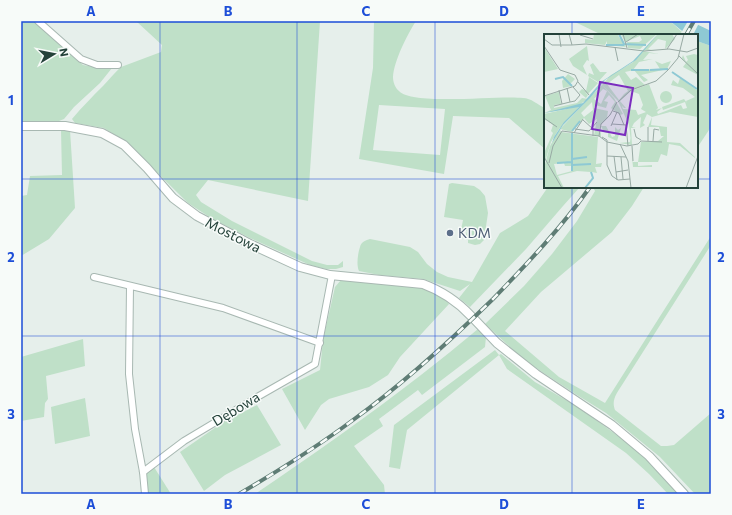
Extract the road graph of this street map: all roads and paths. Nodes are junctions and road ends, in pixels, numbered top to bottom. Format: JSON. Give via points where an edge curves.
{"nodes":[{"id":1,"x":38,"y":21,"type":"edge"},
{"id":2,"x":118,"y":65,"type":"dead end"},
{"id":3,"x":21,"y":126,"type":"edge"},
{"id":4,"x":332,"y":275,"type":"junction"},
{"id":5,"x":94,"y":277,"type":"dead end"},
{"id":6,"x":130,"y":286,"type":"junction"},
{"id":7,"x":320,"y":343,"type":"junction"},
{"id":8,"x":143,"y":472,"type":"junction"},
{"id":9,"x":145,"y":494,"type":"edge"},
{"id":10,"x":684,"y":494,"type":"edge"}],
"edges":[{"from":1,"to":2,"type":"street","via":[[81,59],[97,65]]},
{"from":3,"to":4,"type":"street","name":"Mostowa","via":[[65,126],[102,133],[124,145],[173,198],[197,216],[300,267]]},
{"from":4,"to":7,"type":"street","name":"Dębowa"},
{"from":4,"to":10,"type":"street","name":"Mostowa","via":[[423,284],[437,289],[471,315],[497,343],[536,374],[623,434],[649,456]]},
{"from":5,"to":6,"type":"street"},
{"from":6,"to":7,"type":"street","via":[[223,308]]},
{"from":6,"to":8,"type":"street","via":[[129,374]]},
{"from":7,"to":8,"type":"street","name":"Dębowa","via":[[315,364],[184,441]]},
{"from":8,"to":9,"type":"street"}]}
